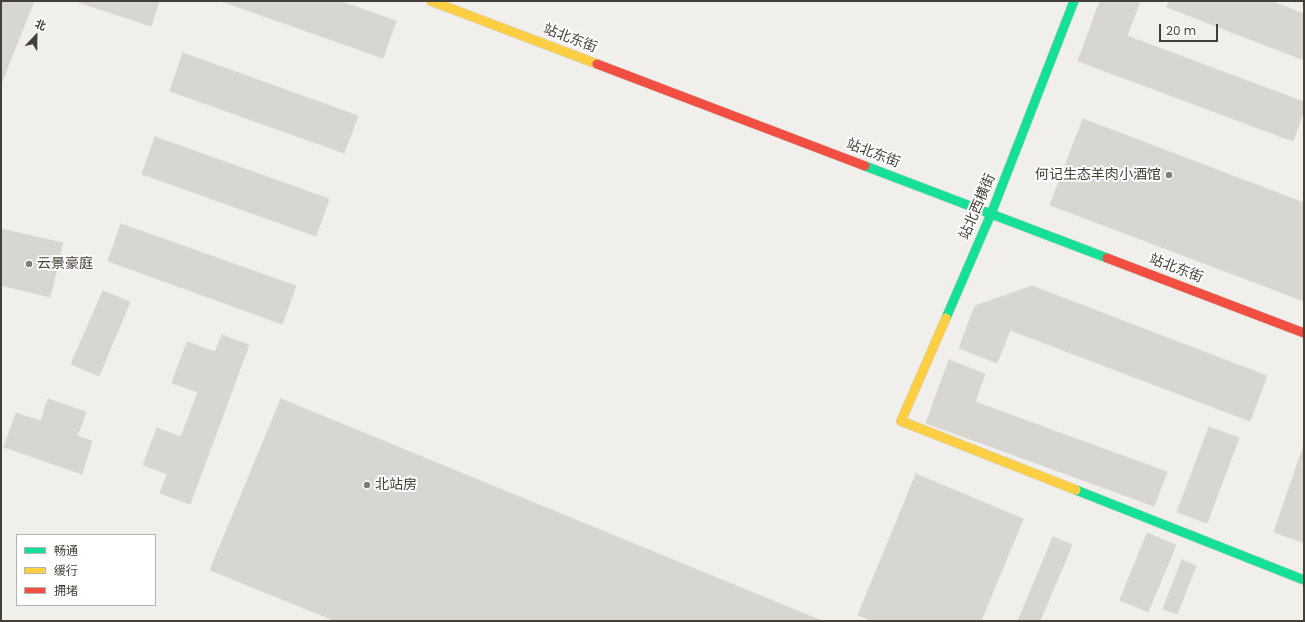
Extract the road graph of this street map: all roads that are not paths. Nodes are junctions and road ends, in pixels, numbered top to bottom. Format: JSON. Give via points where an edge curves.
{"nodes":[{"id":1,"x":431,"y":1,"type":"edge"},
{"id":2,"x":1074,"y":1,"type":"edge"},
{"id":3,"x":991,"y":214,"type":"junction"},
{"id":4,"x":1304,"y":334,"type":"edge"},
{"id":5,"x":1304,"y":580,"type":"edge"}],
"edges":[{"from":1,"to":3,"type":"street","name":"站北东街"},
{"from":2,"to":3,"type":"street","name":"站北西横街"},
{"from":3,"to":4,"type":"street","name":"站北东街"},
{"from":3,"to":5,"type":"street","name":"站北西横街","via":[[901,421]]}]}
